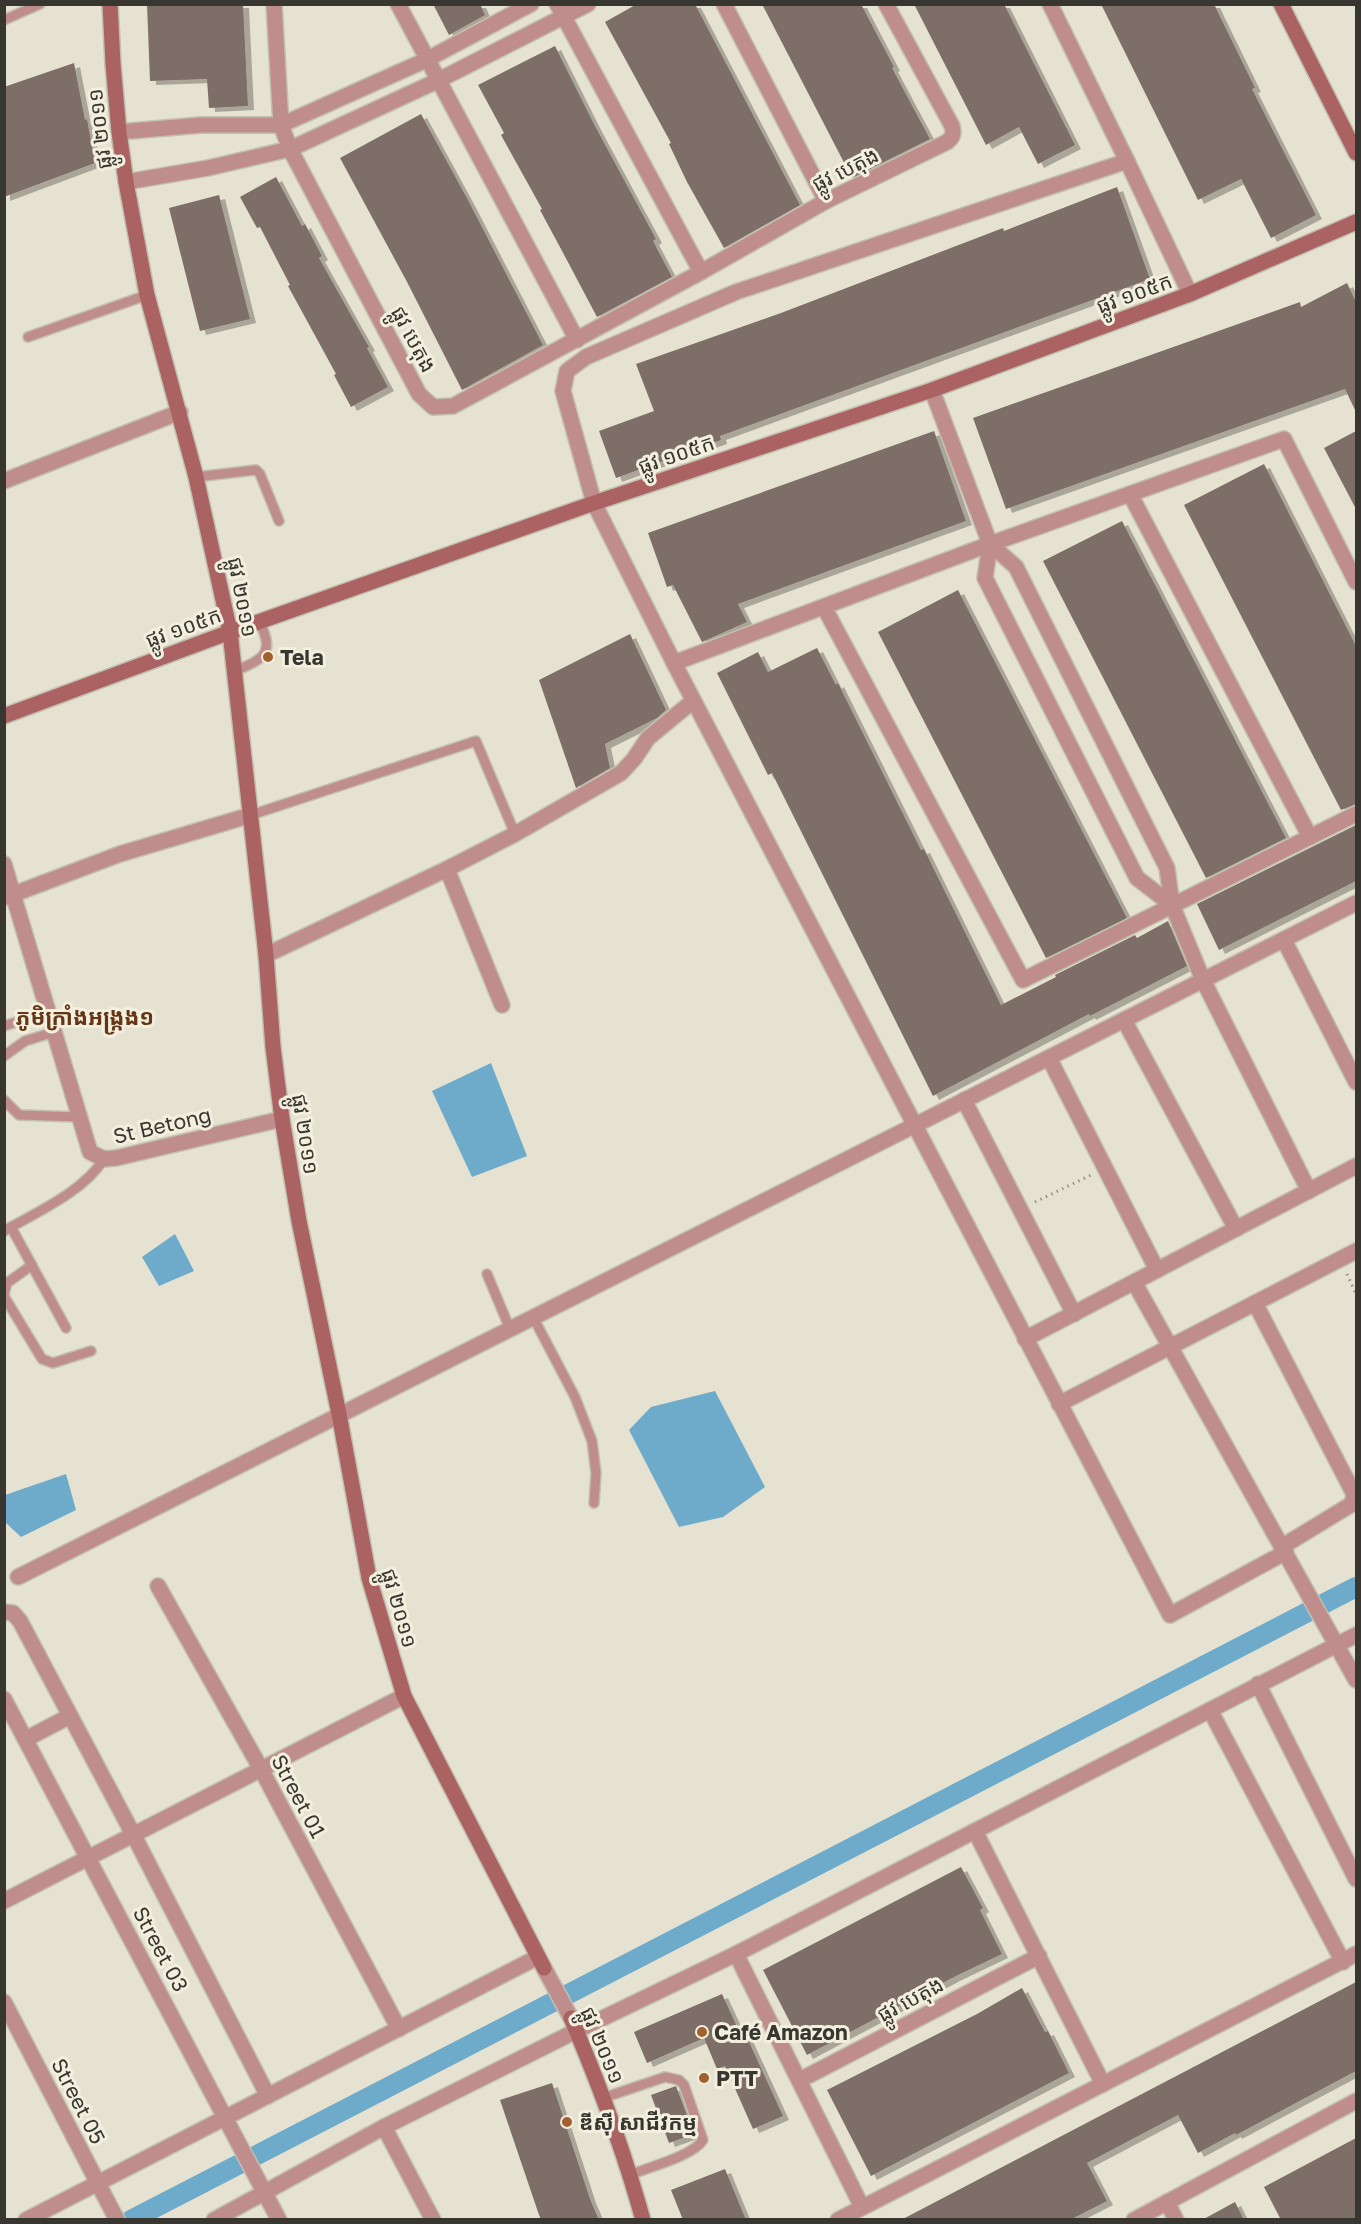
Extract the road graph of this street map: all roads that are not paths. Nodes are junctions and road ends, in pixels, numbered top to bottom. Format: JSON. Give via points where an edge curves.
{"nodes":[{"id":1,"x":40,"y":4,"type":"edge"},
{"id":2,"x":110,"y":4,"type":"edge"},
{"id":3,"x":274,"y":4,"type":"edge"},
{"id":4,"x":398,"y":4,"type":"edge"},
{"id":5,"x":531,"y":4,"type":"edge"},
{"id":6,"x":588,"y":4,"type":"edge"},
{"id":7,"x":724,"y":4,"type":"edge"},
{"id":8,"x":886,"y":4,"type":"edge"},
{"id":9,"x":1050,"y":4,"type":"edge"},
{"id":10,"x":1281,"y":4,"type":"edge"},
{"id":11,"x":560,"y":11,"type":"edge"},
{"id":12,"x":4,"y":20,"type":"edge"},
{"id":13,"x":426,"y":60,"type":"junction"},
{"id":14,"x":437,"y":81,"type":"junction"},
{"id":15,"x":281,"y":125,"type":"junction"},
{"id":16,"x":119,"y":132,"type":"junction"},
{"id":17,"x":290,"y":149,"type":"junction"},
{"id":18,"x":1356,"y":153,"type":"edge"},
{"id":19,"x":1127,"y":161,"type":"junction"},
{"id":20,"x":126,"y":182,"type":"junction"},
{"id":21,"x":826,"y":201,"type":"junction"},
{"id":22,"x":1356,"y":222,"type":"edge"},
{"id":23,"x":701,"y":272,"type":"junction"},
{"id":24,"x":1190,"y":294,"type":"junction"},
{"id":25,"x":147,"y":295,"type":"junction"},
{"id":26,"x":28,"y":337,"type":"dead end"},
{"id":27,"x":577,"y":340,"type":"junction"},
{"id":28,"x":932,"y":390,"type":"junction"},
{"id":29,"x":180,"y":412,"type":"junction"},
{"id":30,"x":196,"y":477,"type":"junction"},
{"id":31,"x":4,"y":481,"type":"edge"},
{"id":32,"x":1130,"y":494,"type":"junction"},
{"id":33,"x":594,"y":503,"type":"junction"},
{"id":34,"x":279,"y":521,"type":"dead end"},
{"id":35,"x":990,"y":544,"type":"junction"},
{"id":36,"x":1356,"y":582,"type":"edge"},
{"id":37,"x":824,"y":607,"type":"junction"},
{"id":38,"x":259,"y":621,"type":"junction"},
{"id":39,"x":230,"y":632,"type":"junction"},
{"id":40,"x":674,"y":663,"type":"junction"},
{"id":41,"x":235,"y":671,"type":"junction"},
{"id":42,"x":693,"y":701,"type":"junction"},
{"id":43,"x":4,"y":716,"type":"edge"},
{"id":44,"x":1356,"y":814,"type":"edge"},
{"id":45,"x":251,"y":816,"type":"junction"},
{"id":46,"x":515,"y":834,"type":"junction"},
{"id":47,"x":1310,"y":837,"type":"junction"},
{"id":48,"x":4,"y":864,"type":"edge"},
{"id":49,"x":447,"y":869,"type":"junction"},
{"id":50,"x":9,"y":896,"type":"edge"},
{"id":51,"x":1356,"y":903,"type":"edge"},
{"id":52,"x":1172,"y":905,"type":"junction"},
{"id":53,"x":1284,"y":940,"type":"junction"},
{"id":54,"x":266,"y":955,"type":"junction"},
{"id":55,"x":1203,"y":980,"type":"junction"},
{"id":56,"x":502,"y":1005,"type":"dead end"},
{"id":57,"x":47,"y":1012,"type":"junction"},
{"id":58,"x":1124,"y":1020,"type":"junction"},
{"id":59,"x":4,"y":1026,"type":"edge"},
{"id":60,"x":54,"y":1032,"type":"junction"},
{"id":61,"x":4,"y":1056,"type":"edge"},
{"id":62,"x":1049,"y":1058,"type":"junction"},
{"id":63,"x":1356,"y":1082,"type":"edge"},
{"id":64,"x":4,"y":1100,"type":"edge"},
{"id":65,"x":964,"y":1100,"type":"junction"},
{"id":66,"x":79,"y":1118,"type":"junction"},
{"id":67,"x":282,"y":1119,"type":"junction"},
{"id":68,"x":914,"y":1126,"type":"junction"},
{"id":69,"x":104,"y":1160,"type":"junction"},
{"id":70,"x":1356,"y":1166,"type":"edge"},
{"id":71,"x":1309,"y":1191,"type":"junction"},
{"id":72,"x":8,"y":1229,"type":"edge"},
{"id":73,"x":1236,"y":1229,"type":"junction"},
{"id":74,"x":1356,"y":1251,"type":"edge"},
{"id":75,"x":32,"y":1265,"type":"junction"},
{"id":76,"x":1157,"y":1270,"type":"junction"},
{"id":77,"x":487,"y":1274,"type":"dead end"},
{"id":78,"x":1134,"y":1282,"type":"junction"},
{"id":79,"x":4,"y":1295,"type":"edge"},
{"id":80,"x":1255,"y":1303,"type":"junction"},
{"id":81,"x":1074,"y":1314,"type":"junction"},
{"id":82,"x":533,"y":1317,"type":"junction"},
{"id":83,"x":66,"y":1328,"type":"dead end"},
{"id":84,"x":510,"y":1329,"type":"junction"},
{"id":85,"x":1025,"y":1339,"type":"junction"},
{"id":86,"x":1171,"y":1347,"type":"junction"},
{"id":87,"x":91,"y":1351,"type":"dead end"},
{"id":88,"x":1059,"y":1404,"type":"junction"},
{"id":89,"x":339,"y":1414,"type":"junction"},
{"id":90,"x":594,"y":1503,"type":"dead end"},
{"id":91,"x":1285,"y":1549,"type":"junction"},
{"id":92,"x":18,"y":1577,"type":"dead end"},
{"id":93,"x":158,"y":1586,"type":"dead end"},
{"id":94,"x":4,"y":1612,"type":"edge"},
{"id":95,"x":1356,"y":1635,"type":"edge"},
{"id":96,"x":1337,"y":1644,"type":"junction"},
{"id":97,"x":1356,"y":1680,"type":"edge"},
{"id":98,"x":1258,"y":1684,"type":"junction"},
{"id":99,"x":404,"y":1696,"type":"junction"},
{"id":100,"x":4,"y":1699,"type":"edge"},
{"id":101,"x":1210,"y":1710,"type":"junction"},
{"id":102,"x":70,"y":1716,"type":"junction"},
{"id":103,"x":26,"y":1739,"type":"junction"},
{"id":104,"x":261,"y":1770,"type":"junction"},
{"id":105,"x":975,"y":1831,"type":"junction"},
{"id":106,"x":134,"y":1834,"type":"junction"},
{"id":107,"x":89,"y":1857,"type":"junction"},
{"id":108,"x":1356,"y":1879,"type":"edge"},
{"id":109,"x":4,"y":1900,"type":"edge"},
{"id":110,"x":736,"y":1954,"type":"junction"},
{"id":111,"x":1356,"y":1954,"type":"edge"},
{"id":112,"x":1039,"y":1956,"type":"junction"},
{"id":113,"x":1343,"y":1962,"type":"junction"},
{"id":114,"x":541,"y":1963,"type":"junction"},
{"id":115,"x":4,"y":2002,"type":"edge"},
{"id":116,"x":573,"y":2025,"type":"junction"},
{"id":117,"x":399,"y":2029,"type":"junction"},
{"id":118,"x":800,"y":2080,"type":"junction"},
{"id":119,"x":1103,"y":2084,"type":"junction"},
{"id":120,"x":268,"y":2096,"type":"junction"},
{"id":121,"x":603,"y":2097,"type":"junction"},
{"id":122,"x":1356,"y":2102,"type":"edge"},
{"id":123,"x":228,"y":2120,"type":"junction"},
{"id":124,"x":384,"y":2127,"type":"junction"},
{"id":125,"x":630,"y":2175,"type":"junction"},
{"id":126,"x":100,"y":2187,"type":"junction"},
{"id":127,"x":263,"y":2188,"type":"junction"},
{"id":128,"x":1167,"y":2202,"type":"junction"},
{"id":129,"x":862,"y":2207,"type":"junction"},
{"id":130,"x":26,"y":2220,"type":"edge"},
{"id":131,"x":117,"y":2220,"type":"edge"},
{"id":132,"x":214,"y":2220,"type":"edge"},
{"id":133,"x":279,"y":2220,"type":"edge"},
{"id":134,"x":433,"y":2220,"type":"edge"},
{"id":135,"x":643,"y":2220,"type":"edge"},
{"id":136,"x":838,"y":2220,"type":"edge"},
{"id":137,"x":1134,"y":2220,"type":"edge"},
{"id":138,"x":1176,"y":2220,"type":"edge"}],
"edges":[{"from":1,"to":12,"type":"lane"},
{"from":2,"to":16,"type":"main road","name":"ផ្លូវ ២០១១"},
{"from":3,"to":15,"type":"street","name":"ផ្លូវ បេតុង"},
{"from":4,"to":13,"type":"street"},
{"from":5,"to":13,"type":"street"},
{"from":6,"to":11,"type":"street"},
{"from":7,"to":21,"type":"street"},
{"from":8,"to":21,"type":"street","name":"ផ្លូវ បេតុង","via":[[952,126],[952,138]]},
{"from":9,"to":19,"type":"street"},
{"from":10,"to":18,"type":"main road"},
{"from":11,"to":14,"type":"street"},
{"from":11,"to":23,"type":"street"},
{"from":13,"to":14,"type":"street"},
{"from":13,"to":15,"type":"street"},
{"from":14,"to":17,"type":"street"},
{"from":14,"to":27,"type":"street"},
{"from":15,"to":16,"type":"street","via":[[201,125]]},
{"from":15,"to":17,"type":"street","name":"ផ្លូវ បេតុង"},
{"from":16,"to":20,"type":"main road","name":"ផ្លូវ ២០១១"},
{"from":17,"to":20,"type":"street"},
{"from":17,"to":27,"type":"street","name":"ផ្លូវ បេតុង","via":[[419,394],[433,407],[453,406]]},
{"from":19,"to":24,"type":"street"},
{"from":19,"to":33,"type":"street","via":[[736,292],[586,357],[567,371],[563,391]]},
{"from":20,"to":25,"type":"main road","name":"ផ្លូវ ២០១១"},
{"from":21,"to":23,"type":"street","name":"ផ្លូវ បេតុង"},
{"from":22,"to":24,"type":"main road","name":"ផ្លូវ ១០៥ក"},
{"from":23,"to":27,"type":"street","name":"ផ្លូវ បេតុង"},
{"from":24,"to":28,"type":"main road","name":"ផ្លូវ ១០៥ក"},
{"from":25,"to":26,"type":"lane"},
{"from":25,"to":29,"type":"main road","name":"ផ្លូវ ២០១១"},
{"from":28,"to":33,"type":"main road","name":"ផ្លូវ ១០៥ក"},
{"from":28,"to":35,"type":"street"},
{"from":29,"to":30,"type":"main road","name":"ផ្លូវ ២០១១"},
{"from":29,"to":31,"type":"street"},
{"from":30,"to":34,"type":"lane","via":[[256,471]]},
{"from":30,"to":39,"type":"main road","name":"ផ្លូវ ២០១១"},
{"from":32,"to":35,"type":"street"},
{"from":32,"to":36,"type":"street","via":[[1284,439]]},
{"from":32,"to":47,"type":"street"},
{"from":33,"to":38,"type":"main road","name":"ផ្លូវ ១០៥ក"},
{"from":33,"to":40,"type":"street"},
{"from":35,"to":37,"type":"street"},
{"from":35,"to":52,"type":"street","via":[[1016,567],[1167,868]]},
{"from":35,"to":52,"type":"street","via":[[985,578],[1137,878]]},
{"from":37,"to":40,"type":"street"},
{"from":37,"to":52,"type":"street","via":[[1023,980]]},
{"from":38,"to":39,"type":"main road","name":"ផ្លូវ ១០៥ក"},
{"from":38,"to":41,"type":"lane","via":[[266,635],[265,654],[259,661]]},
{"from":39,"to":41,"type":"main road","name":"ផ្លូវ ២០១១"},
{"from":39,"to":43,"type":"main road","name":"ផ្លូវ ១០៥ក"},
{"from":40,"to":42,"type":"street"},
{"from":41,"to":45,"type":"main road","name":"ផ្លូវ ២០១១"},
{"from":42,"to":46,"type":"street","via":[[648,738],[621,773]]},
{"from":42,"to":68,"type":"street"},
{"from":44,"to":47,"type":"street"},
{"from":45,"to":46,"type":"lane","via":[[476,741]]},
{"from":45,"to":50,"type":"street","via":[[120,854]]},
{"from":45,"to":54,"type":"main road","name":"ផ្លូវ ២០១១"},
{"from":46,"to":49,"type":"street"},
{"from":47,"to":52,"type":"street"},
{"from":48,"to":50,"type":"street","name":"St Betong"},
{"from":49,"to":54,"type":"street"},
{"from":49,"to":56,"type":"street"},
{"from":50,"to":57,"type":"street","name":"St Betong"},
{"from":51,"to":53,"type":"street"},
{"from":52,"to":55,"type":"street"},
{"from":53,"to":55,"type":"street"},
{"from":53,"to":63,"type":"street"},
{"from":54,"to":67,"type":"main road","name":"ផ្លូវ ២០១១"},
{"from":55,"to":58,"type":"street"},
{"from":55,"to":71,"type":"street"},
{"from":57,"to":59,"type":"lane"},
{"from":57,"to":60,"type":"street","name":"St Betong"},
{"from":58,"to":62,"type":"street"},
{"from":58,"to":73,"type":"street"},
{"from":60,"to":61,"type":"lane","via":[[25,1041]]},
{"from":60,"to":66,"type":"street","name":"St Betong"},
{"from":62,"to":65,"type":"street"},
{"from":62,"to":76,"type":"street"},
{"from":64,"to":66,"type":"lane","via":[[19,1116]]},
{"from":65,"to":68,"type":"street"},
{"from":65,"to":81,"type":"street"},
{"from":66,"to":69,"type":"street","name":"St Betong","via":[[90,1152]]},
{"from":67,"to":69,"type":"street","name":"St Betong"},
{"from":67,"to":89,"type":"main road","name":"ផ្លូវ ២០១១","via":[[298,1221]]},
{"from":68,"to":82,"type":"street"},
{"from":68,"to":85,"type":"street"},
{"from":69,"to":72,"type":"lane","via":[[75,1189]]},
{"from":70,"to":71,"type":"street"},
{"from":71,"to":73,"type":"street"},
{"from":72,"to":75,"type":"lane"},
{"from":73,"to":76,"type":"street"},
{"from":74,"to":80,"type":"street"},
{"from":75,"to":79,"type":"lane","via":[[7,1283]]},
{"from":75,"to":83,"type":"lane"},
{"from":76,"to":78,"type":"street"},
{"from":77,"to":84,"type":"lane"},
{"from":78,"to":81,"type":"street"},
{"from":78,"to":86,"type":"street"},
{"from":79,"to":87,"type":"lane","via":[[42,1359],[53,1363]]},
{"from":80,"to":86,"type":"street"},
{"from":80,"to":91,"type":"street","via":[[1354,1494],[1352,1504]]},
{"from":81,"to":85,"type":"street"},
{"from":82,"to":84,"type":"street"},
{"from":82,"to":90,"type":"lane","via":[[575,1397],[592,1441]]},
{"from":84,"to":89,"type":"street"},
{"from":85,"to":88,"type":"street"},
{"from":86,"to":88,"type":"street"},
{"from":86,"to":91,"type":"street"},
{"from":88,"to":91,"type":"street","via":[[1170,1615]]},
{"from":89,"to":92,"type":"street"},
{"from":89,"to":99,"type":"main road","name":"ផ្លូវ ២០១១","via":[[369,1578]]},
{"from":91,"to":96,"type":"street"},
{"from":93,"to":104,"type":"street","name":"Street 01"},
{"from":94,"to":102,"type":"street","name":"Street 03","via":[[13,1613],[20,1621]]},
{"from":95,"to":96,"type":"street"},
{"from":96,"to":97,"type":"street"},
{"from":96,"to":98,"type":"street"},
{"from":98,"to":101,"type":"street"},
{"from":98,"to":108,"type":"street"},
{"from":99,"to":104,"type":"street"},
{"from":99,"to":114,"type":"main road","name":"ផ្លូវ ២០១១"},
{"from":100,"to":103,"type":"street","name":"Street 03"},
{"from":101,"to":105,"type":"street"},
{"from":101,"to":113,"type":"street"},
{"from":102,"to":103,"type":"street"},
{"from":102,"to":106,"type":"street","name":"Street 03"},
{"from":103,"to":107,"type":"street","name":"Street 03"},
{"from":104,"to":106,"type":"street"},
{"from":104,"to":117,"type":"street","name":"Street 01"},
{"from":105,"to":110,"type":"street"},
{"from":105,"to":112,"type":"street"},
{"from":106,"to":107,"type":"street"},
{"from":106,"to":120,"type":"street","name":"Street 03"},
{"from":107,"to":109,"type":"street"},
{"from":107,"to":123,"type":"street","name":"Street 03"},
{"from":110,"to":116,"type":"street"},
{"from":110,"to":118,"type":"street"},
{"from":111,"to":113,"type":"street"},
{"from":112,"to":118,"type":"street","name":"ផ្លូវ បេតុង"},
{"from":112,"to":119,"type":"street"},
{"from":113,"to":119,"type":"street"},
{"from":114,"to":116,"type":"street","name":"ផ្លូវ ២០១១"},
{"from":114,"to":117,"type":"street"},
{"from":115,"to":126,"type":"street","name":"Street 05"},
{"from":116,"to":121,"type":"main road","name":"ផ្លូវ ២០១១"},
{"from":116,"to":124,"type":"street"},
{"from":117,"to":120,"type":"street"},
{"from":118,"to":129,"type":"street"},
{"from":119,"to":129,"type":"street"},
{"from":120,"to":123,"type":"street"},
{"from":121,"to":125,"type":"main road","name":"ផ្លូវ ២០១១"},
{"from":121,"to":125,"type":"lane","via":[[665,2077],[684,2085],[703,2140],[688,2152]]},
{"from":122,"to":128,"type":"street"},
{"from":123,"to":126,"type":"street"},
{"from":123,"to":127,"type":"street","name":"Street 03"},
{"from":124,"to":127,"type":"street"},
{"from":124,"to":134,"type":"street"},
{"from":125,"to":135,"type":"main road","name":"ផ្លូវ ២០១១"},
{"from":126,"to":130,"type":"street"},
{"from":126,"to":131,"type":"street","name":"Street 05"},
{"from":127,"to":132,"type":"street"},
{"from":127,"to":133,"type":"street","name":"Street 03"},
{"from":128,"to":137,"type":"street"},
{"from":128,"to":138,"type":"street"},
{"from":129,"to":136,"type":"street"}]}
